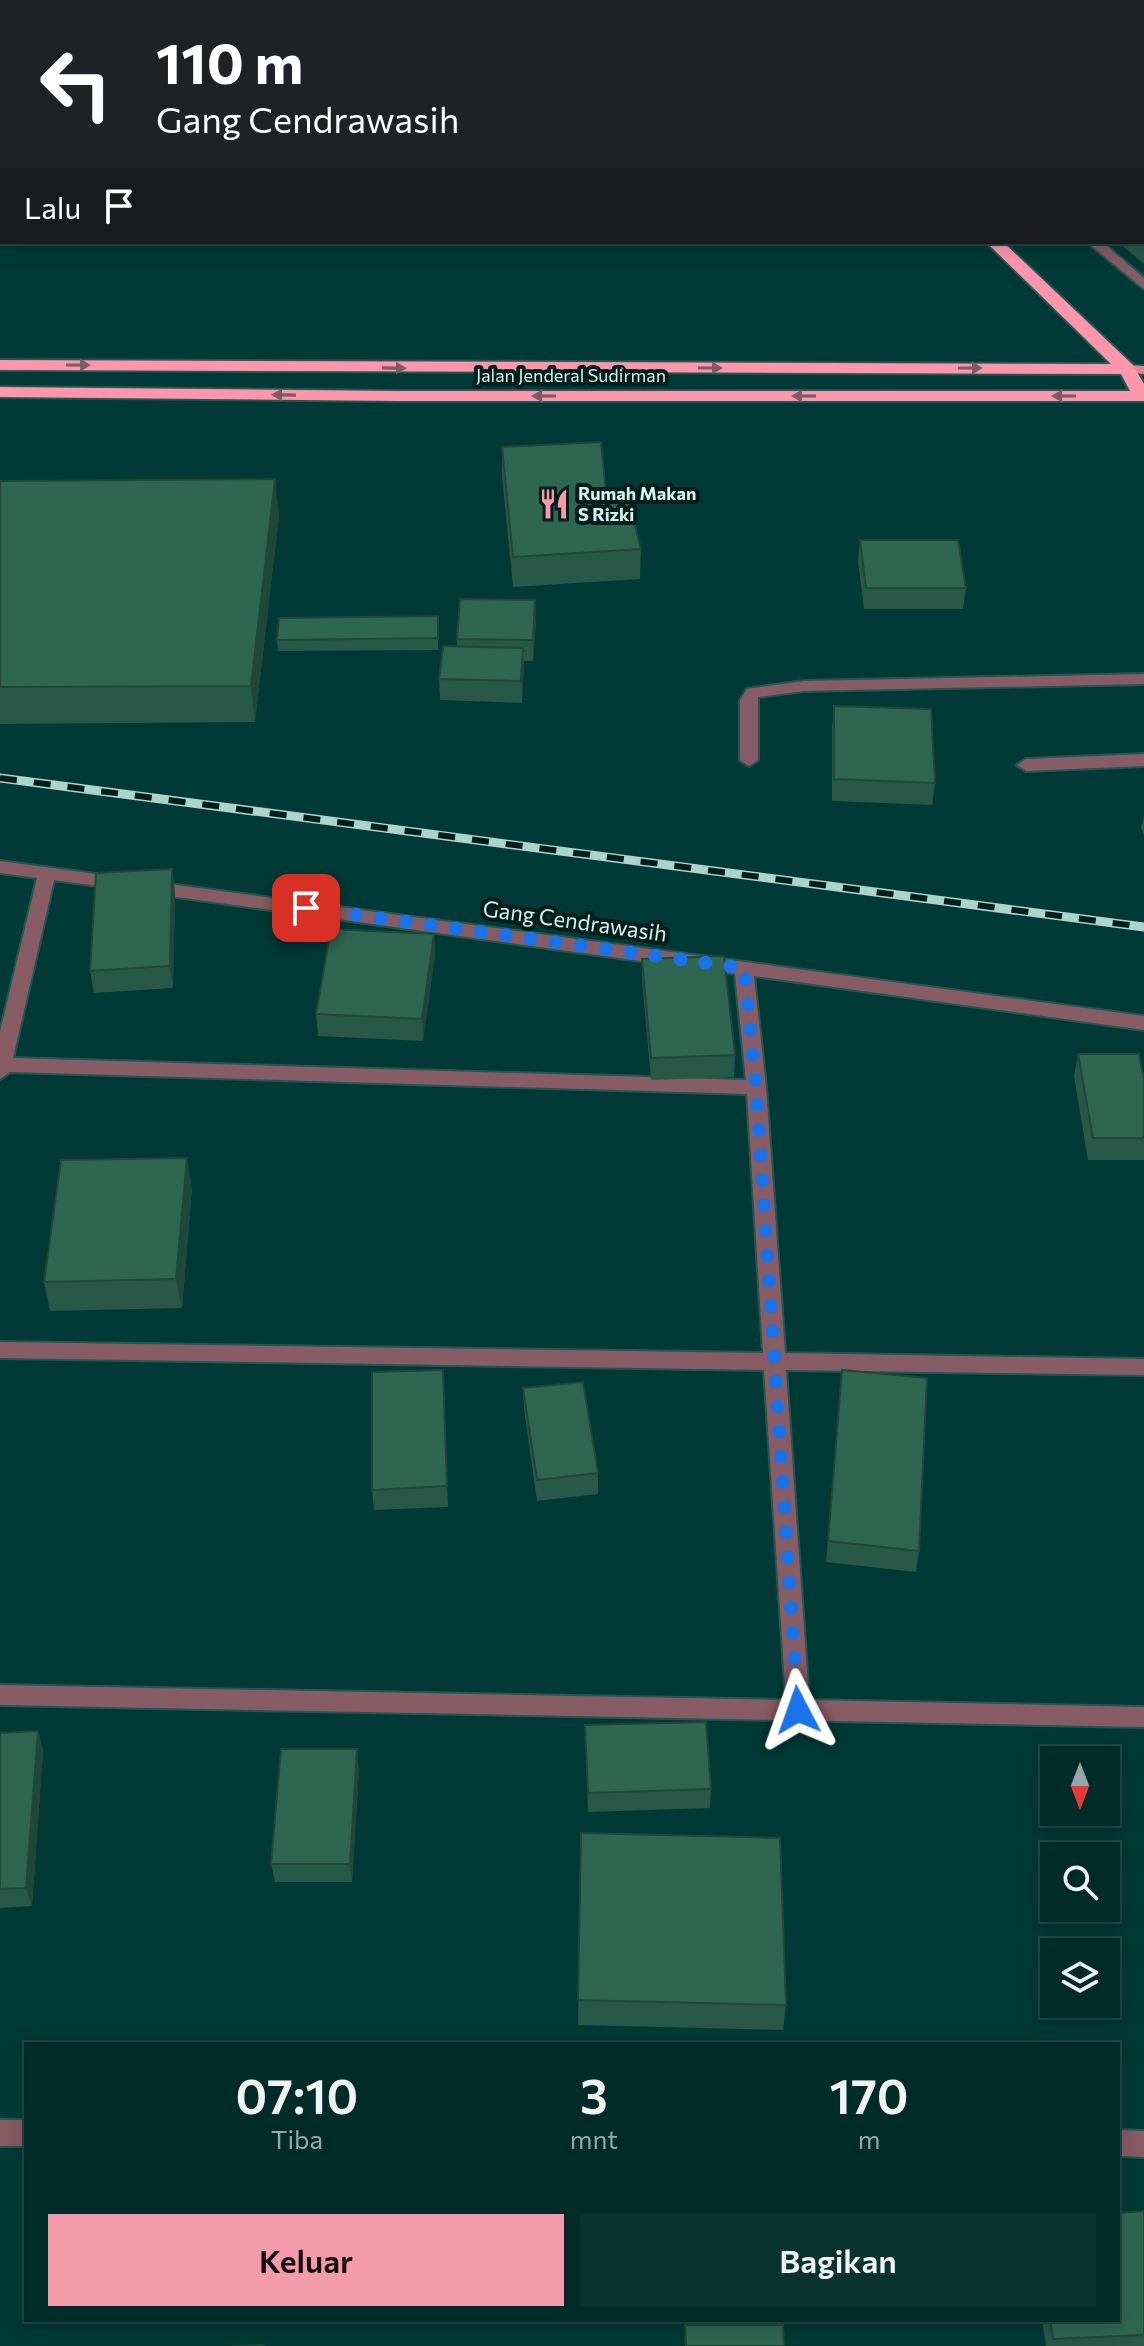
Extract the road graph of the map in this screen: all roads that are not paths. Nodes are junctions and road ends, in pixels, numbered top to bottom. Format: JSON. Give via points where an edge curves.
{"nodes":[{"id":1,"x":996,"y":244,"type":"edge"},
{"id":2,"x":1096,"y":244,"type":"edge"},
{"id":3,"x":1144,"y":285,"type":"edge"},
{"id":4,"x":0,"y":365,"type":"edge"},
{"id":5,"x":1136,"y":370,"type":"edge"},
{"id":6,"x":0,"y":392,"type":"edge"},
{"id":7,"x":1143,"y":397,"type":"edge"},
{"id":8,"x":1144,"y":679,"type":"edge"},
{"id":9,"x":749,"y":760,"type":"dead end"},
{"id":10,"x":1144,"y":760,"type":"edge"},
{"id":11,"x":1026,"y":765,"type":"dead end"},
{"id":12,"x":0,"y":867,"type":"edge"},
{"id":13,"x":47,"y":873,"type":"junction"},
{"id":14,"x":744,"y":968,"type":"junction"},
{"id":15,"x":1144,"y":1023,"type":"edge"},
{"id":16,"x":0,"y":1068,"type":"edge"},
{"id":17,"x":756,"y":1087,"type":"junction"},
{"id":18,"x":0,"y":1350,"type":"edge"},
{"id":19,"x":773,"y":1363,"type":"junction"},
{"id":20,"x":1144,"y":1367,"type":"edge"},
{"id":21,"x":0,"y":1695,"type":"edge"},
{"id":22,"x":798,"y":1710,"type":"junction"},
{"id":23,"x":1144,"y":1717,"type":"edge"},
{"id":24,"x":0,"y":2133,"type":"edge"},
{"id":25,"x":24,"y":2133,"type":"edge"},
{"id":26,"x":1120,"y":2143,"type":"edge"},
{"id":27,"x":1144,"y":2144,"type":"edge"}],
"edges":[{"from":1,"to":5,"type":"highway"},
{"from":2,"to":3,"type":"street"},
{"from":4,"to":5,"type":"highway","name":"Jalan Jenderal Sudirman","one_way":true},
{"from":5,"to":7,"type":"highway"},
{"from":7,"to":6,"type":"highway","name":"Jalan Jenderal Sudirman","one_way":true},
{"from":8,"to":9,"type":"street","via":[[761,690],[748,700]]},
{"from":10,"to":11,"type":"street"},
{"from":12,"to":13,"type":"street","name":"Gang Cendrawasih"},
{"from":13,"to":14,"type":"street","name":"Gang Cendrawasih"},
{"from":13,"to":16,"type":"street"},
{"from":14,"to":15,"type":"street","name":"Gang Cendrawasih"},
{"from":14,"to":17,"type":"street"},
{"from":16,"to":17,"type":"street"},
{"from":17,"to":19,"type":"street"},
{"from":18,"to":19,"type":"street"},
{"from":19,"to":20,"type":"street"},
{"from":19,"to":22,"type":"street"},
{"from":21,"to":22,"type":"street"},
{"from":22,"to":23,"type":"street"},
{"from":24,"to":25,"type":"street"},
{"from":26,"to":27,"type":"street"}]}
